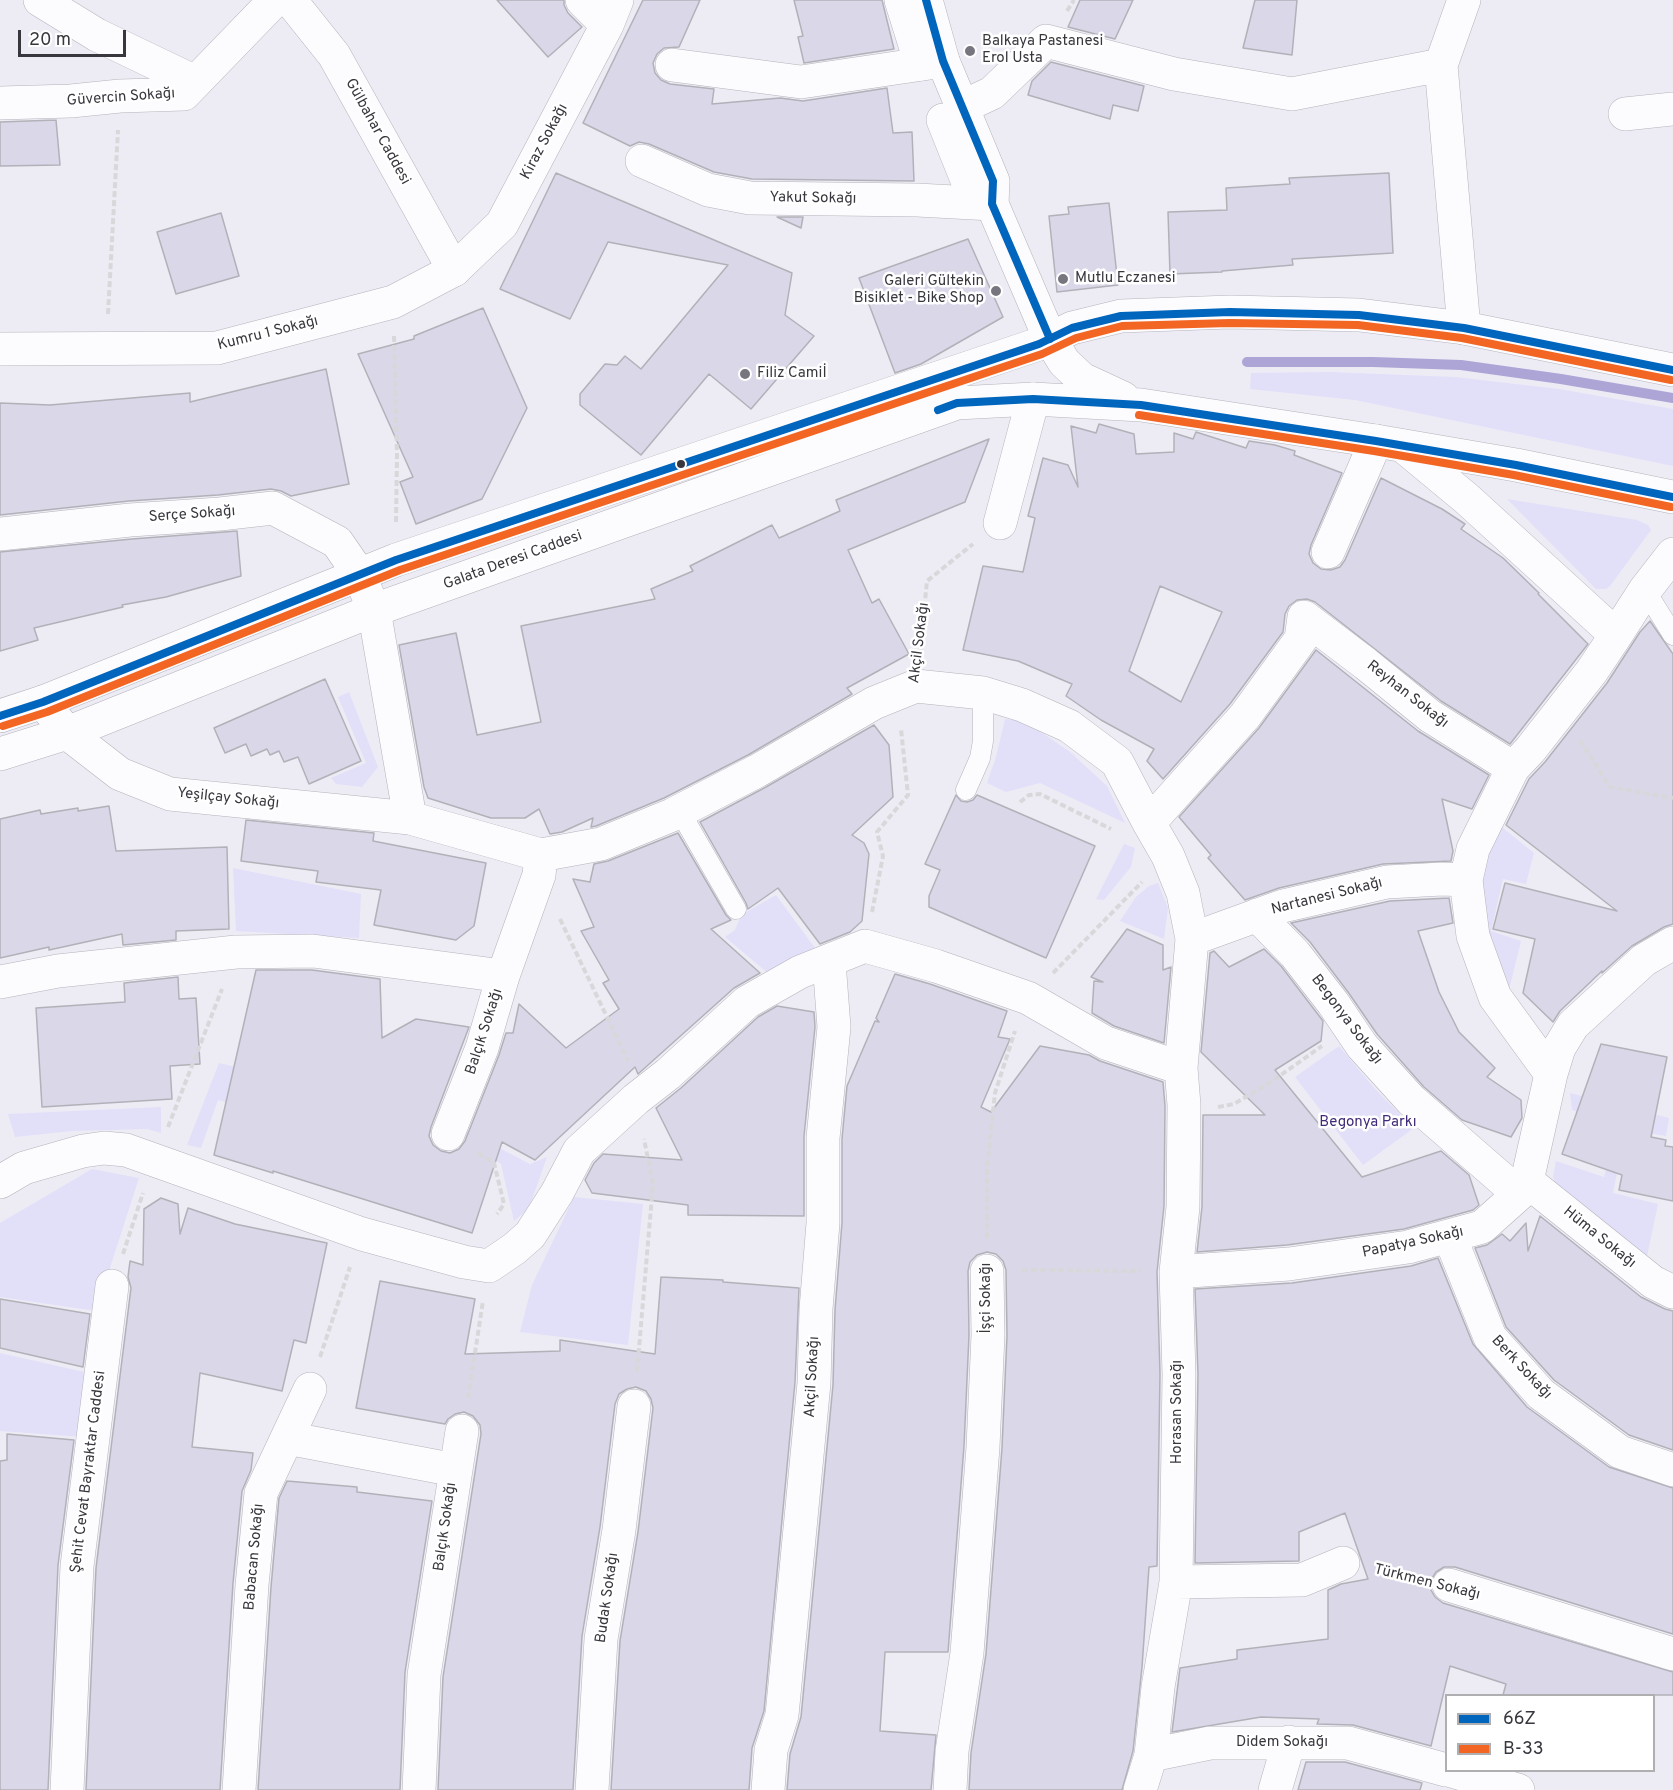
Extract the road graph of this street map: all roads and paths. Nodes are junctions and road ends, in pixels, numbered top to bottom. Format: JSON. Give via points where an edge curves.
{"nodes":[{"id":1,"x":40,"y":0,"type":"edge"},
{"id":2,"x":275,"y":0,"type":"edge"},
{"id":3,"x":290,"y":0,"type":"edge"},
{"id":4,"x":582,"y":0,"type":"edge"},
{"id":5,"x":901,"y":0,"type":"edge"},
{"id":6,"x":926,"y":0,"type":"edge"},
{"id":7,"x":1464,"y":0,"type":"edge"},
{"id":8,"x":612,"y":12,"type":"edge"},
{"id":9,"x":932,"y":63,"type":"junction"},
{"id":10,"x":672,"y":65,"type":"dead end"},
{"id":11,"x":1441,"y":65,"type":"junction"},
{"id":12,"x":195,"y":82,"type":"junction"},
{"id":13,"x":120,"y":96,"type":"junction"},
{"id":14,"x":0,"y":103,"type":"edge"},
{"id":15,"x":962,"y":107,"type":"junction"},
{"id":16,"x":1673,"y":109,"type":"edge"},
{"id":17,"x":1624,"y":114,"type":"dead end"},
{"id":18,"x":642,"y":161,"type":"dead end"},
{"id":19,"x":992,"y":204,"type":"junction"},
{"id":20,"x":454,"y":270,"type":"junction"},
{"id":21,"x":393,"y":302,"type":"junction"},
{"id":22,"x":1464,"y":328,"type":"junction"},
{"id":23,"x":1050,"y":339,"type":"junction"},
{"id":24,"x":106,"y":348,"type":"junction"},
{"id":25,"x":0,"y":349,"type":"edge"},
{"id":26,"x":1673,"y":370,"type":"edge"},
{"id":27,"x":1034,"y":399,"type":"junction"},
{"id":28,"x":1141,"y":405,"type":"junction"},
{"id":29,"x":1390,"y":444,"type":"junction"},
{"id":30,"x":1673,"y":497,"type":"edge"},
{"id":31,"x":1000,"y":524,"type":"joint"},
{"id":32,"x":0,"y":534,"type":"edge"},
{"id":33,"x":1328,"y":552,"type":"dead end"},
{"id":34,"x":1673,"y":554,"type":"edge"},
{"id":35,"x":396,"y":560,"type":"junction"},
{"id":36,"x":359,"y":574,"type":"junction"},
{"id":37,"x":1645,"y":590,"type":"junction"},
{"id":38,"x":374,"y":610,"type":"junction"},
{"id":39,"x":1616,"y":634,"type":"junction"},
{"id":40,"x":1673,"y":635,"type":"edge"},
{"id":41,"x":916,"y":686,"type":"junction"},
{"id":42,"x":983,"y":693,"type":"junction"},
{"id":43,"x":43,"y":702,"type":"junction"},
{"id":44,"x":1560,"y":710,"type":"junction"},
{"id":45,"x":0,"y":716,"type":"edge"},
{"id":46,"x":67,"y":733,"type":"junction"},
{"id":47,"x":0,"y":754,"type":"edge"},
{"id":48,"x":1513,"y":768,"type":"junction"},
{"id":49,"x":966,"y":790,"type":"dead end"},
{"id":50,"x":1673,"y":798,"type":"edge"},
{"id":51,"x":1020,"y":802,"type":"dead end"},
{"id":52,"x":679,"y":810,"type":"junction"},
{"id":53,"x":410,"y":818,"type":"junction"},
{"id":54,"x":1134,"y":828,"type":"junction"},
{"id":55,"x":541,"y":855,"type":"junction"},
{"id":56,"x":1466,"y":880,"type":"junction"},
{"id":57,"x":1143,"y":882,"type":"dead end"},
{"id":58,"x":736,"y":909,"type":"dead end"},
{"id":59,"x":1257,"y":915,"type":"junction"},
{"id":60,"x":1192,"y":939,"type":"junction"},
{"id":61,"x":1673,"y":943,"type":"edge"},
{"id":62,"x":865,"y":946,"type":"junction"},
{"id":63,"x":236,"y":951,"type":"junction"},
{"id":64,"x":829,"y":962,"type":"junction"},
{"id":65,"x":503,"y":976,"type":"junction"},
{"id":66,"x":0,"y":982,"type":"edge"},
{"id":67,"x":1028,"y":998,"type":"junction"},
{"id":68,"x":1348,"y":1025,"type":"junction"},
{"id":69,"x":1181,"y":1068,"type":"junction"},
{"id":70,"x":1551,"y":1074,"type":"junction"},
{"id":71,"x":1184,"y":1104,"type":"junction"},
{"id":72,"x":448,"y":1134,"type":"joint"},
{"id":73,"x":154,"y":1161,"type":"junction"},
{"id":74,"x":0,"y":1182,"type":"edge"},
{"id":75,"x":1523,"y":1187,"type":"junction"},
{"id":76,"x":362,"y":1234,"type":"junction"},
{"id":77,"x":1450,"y":1237,"type":"junction"},
{"id":78,"x":477,"y":1264,"type":"junction"},
{"id":79,"x":987,"y":1271,"type":"junction"},
{"id":80,"x":1176,"y":1272,"type":"junction"},
{"id":81,"x":112,"y":1286,"type":"joint"},
{"id":82,"x":1673,"y":1292,"type":"edge"},
{"id":83,"x":310,"y":1389,"type":"joint"},
{"id":84,"x":634,"y":1406,"type":"dead end"},
{"id":85,"x":462,"y":1431,"type":"joint"},
{"id":86,"x":287,"y":1438,"type":"junction"},
{"id":87,"x":455,"y":1470,"type":"junction"},
{"id":88,"x":1673,"y":1470,"type":"edge"},
{"id":89,"x":1342,"y":1563,"type":"joint"},
{"id":90,"x":1176,"y":1582,"type":"junction"},
{"id":91,"x":1449,"y":1585,"type":"joint"},
{"id":92,"x":1673,"y":1654,"type":"edge"},
{"id":93,"x":1289,"y":1742,"type":"junction"},
{"id":94,"x":1151,"y":1755,"type":"junction"},
{"id":95,"x":1445,"y":1769,"type":"edge"},
{"id":96,"x":1454,"y":1772,"type":"edge"},
{"id":97,"x":67,"y":1790,"type":"edge"},
{"id":98,"x":239,"y":1790,"type":"edge"},
{"id":99,"x":419,"y":1790,"type":"edge"},
{"id":100,"x":592,"y":1790,"type":"edge"},
{"id":101,"x":768,"y":1790,"type":"edge"},
{"id":102,"x":950,"y":1790,"type":"edge"},
{"id":103,"x":1140,"y":1790,"type":"edge"},
{"id":104,"x":1275,"y":1790,"type":"edge"},
{"id":105,"x":1518,"y":1790,"type":"edge"}],
"edges":[{"from":1,"to":12,"type":"street","via":[[97,35]]},
{"from":2,"to":12,"type":"street","name":"Güvercin Sokağı"},
{"from":3,"to":20,"type":"street","name":"Gülbahar Caddesi","via":[[334,55]]},
{"from":4,"to":8,"type":"street"},
{"from":5,"to":9,"type":"street"},
{"from":6,"to":9,"type":"street"},
{"from":7,"to":11,"type":"street"},
{"from":8,"to":20,"type":"street","name":"Kiraz Sokağı","via":[[502,224]]},
{"from":9,"to":10,"type":"street","via":[[801,82]]},
{"from":9,"to":15,"type":"street"},
{"from":9,"to":19,"type":"street","via":[[971,190]]},
{"from":11,"to":15,"type":"street","via":[[1292,94],[1174,74],[1047,41],[992,93]]},
{"from":11,"to":22,"type":"street"},
{"from":12,"to":13,"type":"street","name":"Güvercin Sokağı","via":[[184,94]]},
{"from":13,"to":14,"type":"street","name":"Güvercin Sokağı"},
{"from":13,"to":24,"type":"path"},
{"from":15,"to":19,"type":"street","via":[[993,181]]},
{"from":16,"to":17,"type":"street"},
{"from":18,"to":19,"type":"street","name":"Yakut Sokağı","via":[[708,190],[750,198]]},
{"from":19,"to":23,"type":"street"},
{"from":20,"to":21,"type":"street","name":"Kumru 1 Sokağı"},
{"from":21,"to":24,"type":"street","name":"Kumru 1 Sokağı","via":[[217,348]]},
{"from":21,"to":35,"type":"path"},
{"from":22,"to":23,"type":"street","via":[[1359,315],[1230,312],[1121,316],[1072,328]]},
{"from":22,"to":26,"type":"street"},
{"from":23,"to":28,"type":"street","via":[[1064,362],[1082,379]]},
{"from":23,"to":35,"type":"street"},
{"from":24,"to":25,"type":"street","name":"Kumru 1 Sokağı"},
{"from":27,"to":28,"type":"street","name":"Galata Deresi Caddesi"},
{"from":27,"to":31,"type":"street"},
{"from":27,"to":38,"type":"street","name":"Galata Deresi Caddesi","via":[[957,403]]},
{"from":28,"to":29,"type":"street"},
{"from":29,"to":30,"type":"street"},
{"from":29,"to":33,"type":"street"},
{"from":29,"to":39,"type":"street","via":[[1467,499]]},
{"from":31,"to":41,"type":"path","name":"Akçil Sokağı","via":[[927,581]]},
{"from":32,"to":36,"type":"street","name":"Serçe Sokağı","via":[[273,508],[337,542]]},
{"from":34,"to":37,"type":"street"},
{"from":35,"to":36,"type":"street"},
{"from":36,"to":38,"type":"street"},
{"from":36,"to":43,"type":"street"},
{"from":37,"to":39,"type":"street"},
{"from":37,"to":40,"type":"lane"},
{"from":38,"to":46,"type":"street","name":"Galata Deresi Caddesi"},
{"from":38,"to":53,"type":"street"},
{"from":39,"to":44,"type":"street"},
{"from":41,"to":42,"type":"street","name":"Horasan Sokağı"},
{"from":41,"to":52,"type":"street","via":[[874,703],[757,771]]},
{"from":41,"to":62,"type":"path","name":"Akçil Sokağı","via":[[901,728],[908,795],[877,832],[883,856]]},
{"from":42,"to":49,"type":"lane","via":[[984,741]]},
{"from":42,"to":54,"type":"street","name":"Horasan Sokağı","via":[[1061,722],[1117,762]]},
{"from":43,"to":45,"type":"street"},
{"from":43,"to":46,"type":"street","name":"Yeşilçay Sokağı"},
{"from":44,"to":48,"type":"street"},
{"from":44,"to":50,"type":"path","via":[[1611,787]]},
{"from":46,"to":47,"type":"street","name":"Galata Deresi Caddesi"},
{"from":46,"to":53,"type":"street","name":"Yeşilçay Sokağı","via":[[120,774],[170,794]]},
{"from":48,"to":54,"type":"street","name":"Reyhan Sokağı","via":[[1430,716],[1304,617],[1300,639],[1245,716]]},
{"from":48,"to":56,"type":"street","via":[[1473,849]]},
{"from":51,"to":54,"type":"path","via":[[1029,795],[1040,794]]},
{"from":52,"to":55,"type":"street","via":[[601,844]]},
{"from":52,"to":58,"type":"lane"},
{"from":53,"to":55,"type":"street","name":"Yeşilçay Sokağı"},
{"from":54,"to":60,"type":"street","name":"Horasan Sokağı","via":[[1168,855],[1183,893]]},
{"from":55,"to":65,"type":"street","name":"Balçık Sokağı","via":[[539,875]]},
{"from":56,"to":59,"type":"street","name":"Nartanesi Sokağı","via":[[1387,882]]},
{"from":56,"to":70,"type":"street","via":[[1473,936],[1495,998]]},
{"from":57,"to":67,"type":"path","name":"İşçi Sokağı"},
{"from":59,"to":60,"type":"street","name":"Nartanesi Sokağı"},
{"from":59,"to":68,"type":"street","name":"Begonya Sokağı","via":[[1295,954]]},
{"from":60,"to":69,"type":"street","name":"Horasan Sokağı"},
{"from":61,"to":70,"type":"street","via":[[1644,960],[1574,1025],[1559,1048]]},
{"from":62,"to":64,"type":"street"},
{"from":62,"to":67,"type":"street"},
{"from":63,"to":65,"type":"street","via":[[314,951]]},
{"from":63,"to":66,"type":"street","via":[[58,971]]},
{"from":63,"to":73,"type":"path"},
{"from":64,"to":78,"type":"street","via":[[800,972],[747,1002],[579,1151],[530,1235],[508,1253]]},
{"from":64,"to":101,"type":"street","name":"Akçil Sokağı","via":[[834,1027],[823,1137],[823,1223],[814,1383],[782,1715],[771,1750]]},
{"from":65,"to":72,"type":"street","name":"Balçık Sokağı","via":[[482,1048]]},
{"from":67,"to":69,"type":"street","via":[[1106,1043]]},
{"from":67,"to":79,"type":"path","name":"İşçi Sokağı","via":[[994,1093],[987,1168]]},
{"from":68,"to":71,"type":"path","via":[[1234,1104],[1213,1108]]},
{"from":68,"to":75,"type":"street","name":"Begonya Sokağı","via":[[1411,1100]]},
{"from":69,"to":71,"type":"street","name":"Horasan Sokağı"},
{"from":70,"to":75,"type":"street"},
{"from":71,"to":80,"type":"street","name":"Horasan Sokağı","via":[[1183,1207]]},
{"from":72,"to":78,"type":"path","via":[[494,1163],[504,1204]]},
{"from":73,"to":74,"type":"street","via":[[126,1149],[104,1148],[24,1168]]},
{"from":73,"to":76,"type":"street"},
{"from":73,"to":81,"type":"path"},
{"from":75,"to":77,"type":"street","name":"Papatya Sokağı","via":[[1482,1227]]},
{"from":75,"to":82,"type":"street","name":"Hüma Sokağı","via":[[1653,1282]]},
{"from":76,"to":78,"type":"street"},
{"from":76,"to":83,"type":"path"},
{"from":77,"to":80,"type":"street","name":"Papatya Sokağı","via":[[1289,1264]]},
{"from":77,"to":88,"type":"street","name":"Berk Sokağı","via":[[1490,1337],[1541,1394],[1620,1452]]},
{"from":78,"to":85,"type":"path"},
{"from":79,"to":80,"type":"path"},
{"from":79,"to":102,"type":"street","name":"İşçi Sokağı","via":[[982,1458],[967,1653]]},
{"from":80,"to":90,"type":"street","name":"Horasan Sokağı"},
{"from":81,"to":97,"type":"street","name":"Şehit Cevat Bayraktar Caddesi","via":[[77,1566]]},
{"from":83,"to":86,"type":"street","name":"Babacan Sokağı"},
{"from":84,"to":100,"type":"street","name":"Budak Sokağı","via":[[601,1639]]},
{"from":85,"to":87,"type":"street","name":"Balçık Sokağı"},
{"from":86,"to":87,"type":"street"},
{"from":86,"to":98,"type":"street","name":"Babacan Sokağı","via":[[261,1493]]},
{"from":87,"to":99,"type":"street","name":"Balçık Sokağı","via":[[424,1676]]},
{"from":89,"to":90,"type":"street","via":[[1302,1580]]},
{"from":89,"to":91,"type":"path","name":"Türkmen Sokağı"},
{"from":90,"to":94,"type":"street","name":"Horasan Sokağı"},
{"from":91,"to":92,"type":"street","name":"Türkmen Sokağı"},
{"from":93,"to":94,"type":"street","name":"Didem Sokağı","via":[[1210,1743]]},
{"from":93,"to":95,"type":"street","name":"Didem Sokağı","via":[[1348,1743]]},
{"from":93,"to":104,"type":"street"},
{"from":94,"to":103,"type":"street"},
{"from":96,"to":105,"type":"street","name":"Didem Sokağı"}]}
